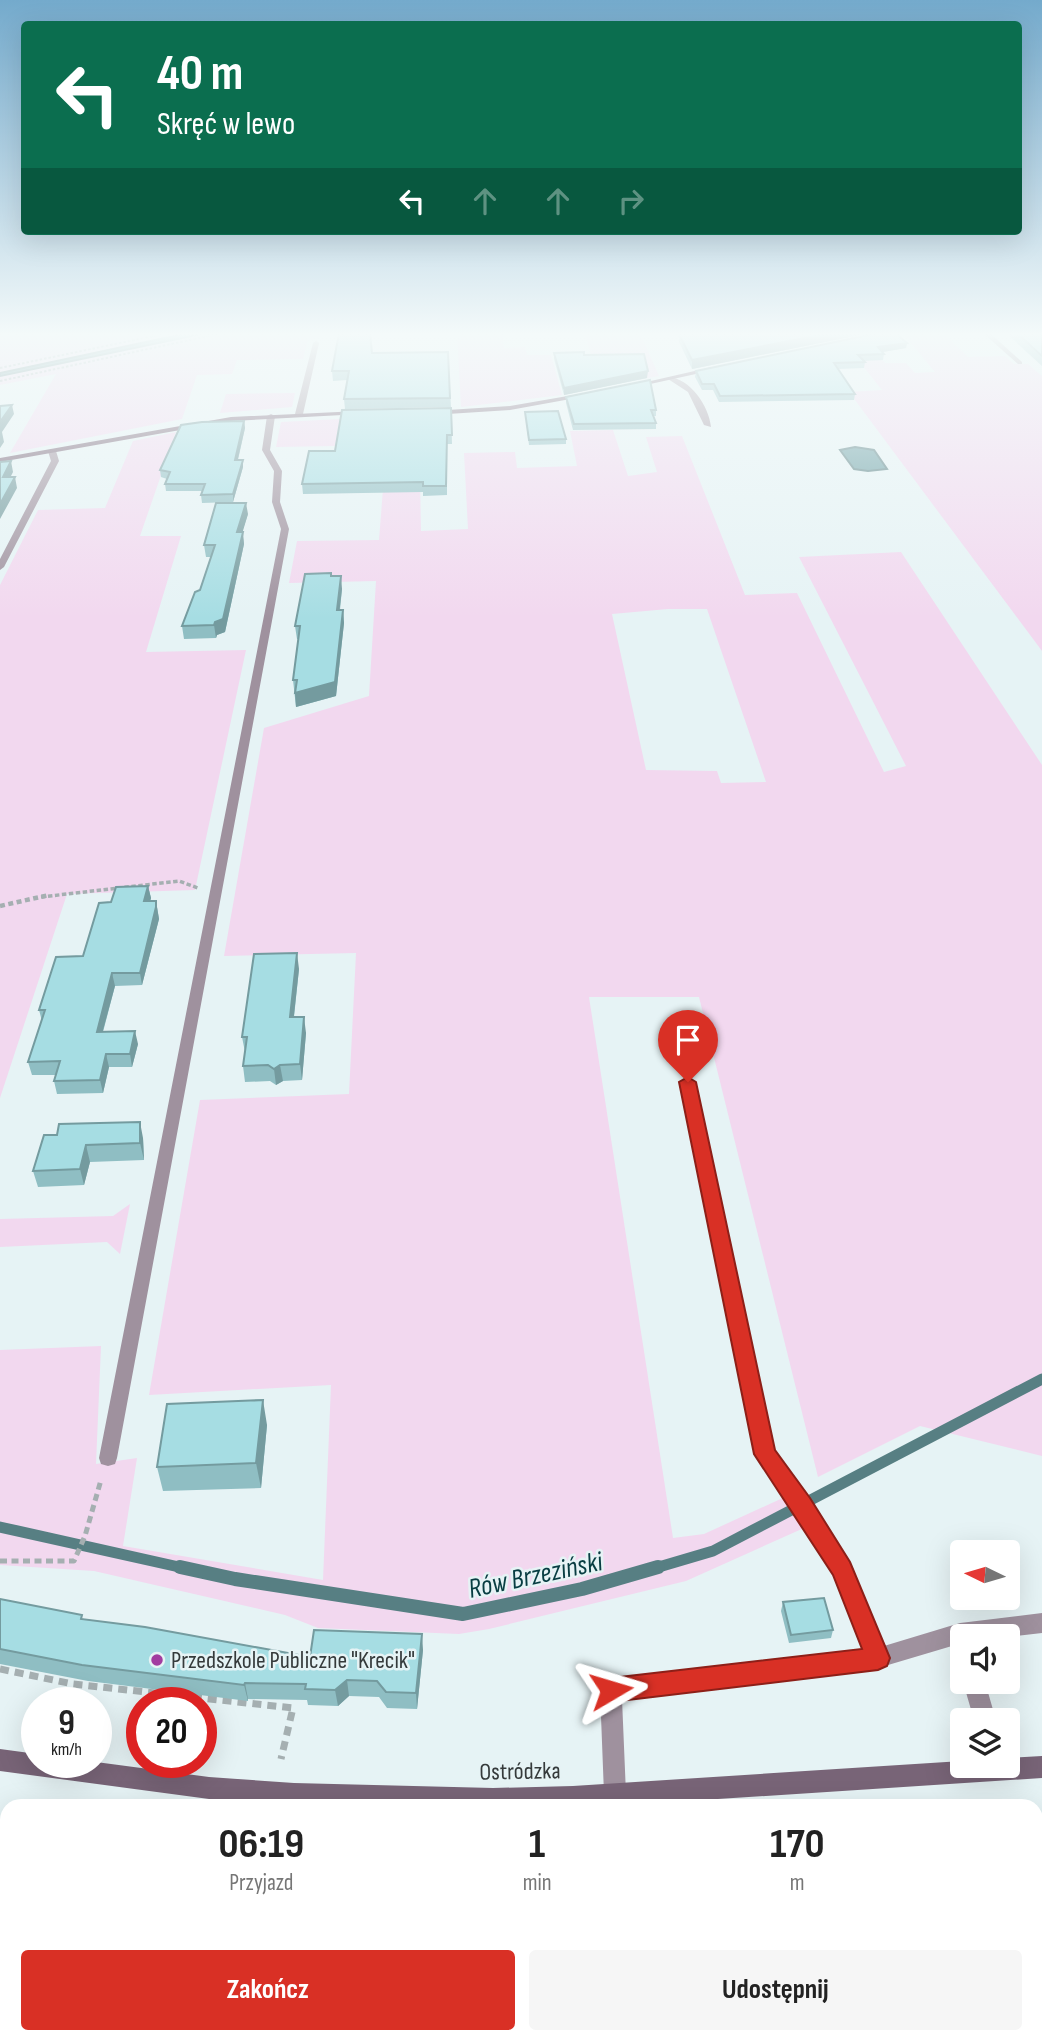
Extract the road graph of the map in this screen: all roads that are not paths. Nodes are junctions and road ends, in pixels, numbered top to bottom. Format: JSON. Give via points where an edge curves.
{"nodes":[{"id":1,"x":170,"y":428,"type":"edge"},
{"id":2,"x":269,"y":428,"type":"edge"},
{"id":3,"x":52,"y":452,"type":"junction"},
{"id":4,"x":0,"y":460,"type":"edge"},
{"id":5,"x":0,"y":567,"type":"edge"},
{"id":6,"x":688,"y":1082,"type":"dead end"},
{"id":7,"x":108,"y":1458,"type":"road end"},
{"id":8,"x":1042,"y":1623,"type":"edge"},
{"id":9,"x":1020,"y":1627,"type":"edge"},
{"id":10,"x":950,"y":1640,"type":"edge"},
{"id":11,"x":878,"y":1658,"type":"junction"},
{"id":12,"x":0,"y":1760,"type":"edge"},
{"id":13,"x":1042,"y":1767,"type":"edge"},
{"id":14,"x":1020,"y":1768,"type":"edge"},
{"id":15,"x":950,"y":1771,"type":"edge"},
{"id":16,"x":615,"y":1794,"type":"junction"},
{"id":17,"x":286,"y":1799,"type":"edge"},
{"id":18,"x":494,"y":1799,"type":"edge"}],
"edges":[{"from":1,"to":3,"type":"street"},
{"from":2,"to":7,"type":"street","via":[[266,450],[278,471],[276,502],[285,529]]},
{"from":3,"to":4,"type":"street"},
{"from":3,"to":5,"type":"street","via":[[55,461]]},
{"from":6,"to":11,"type":"street","via":[[765,1454],[842,1569]]},
{"from":8,"to":9,"type":"street"},
{"from":10,"to":11,"type":"street"},
{"from":11,"to":16,"type":"street","via":[[611,1690]]},
{"from":12,"to":17,"type":"street","name":"Ostródzka"},
{"from":13,"to":14,"type":"street","name":"Ostródzka"},
{"from":15,"to":16,"type":"street","name":"Ostródzka"},
{"from":16,"to":18,"type":"street","name":"Ostródzka"}]}
